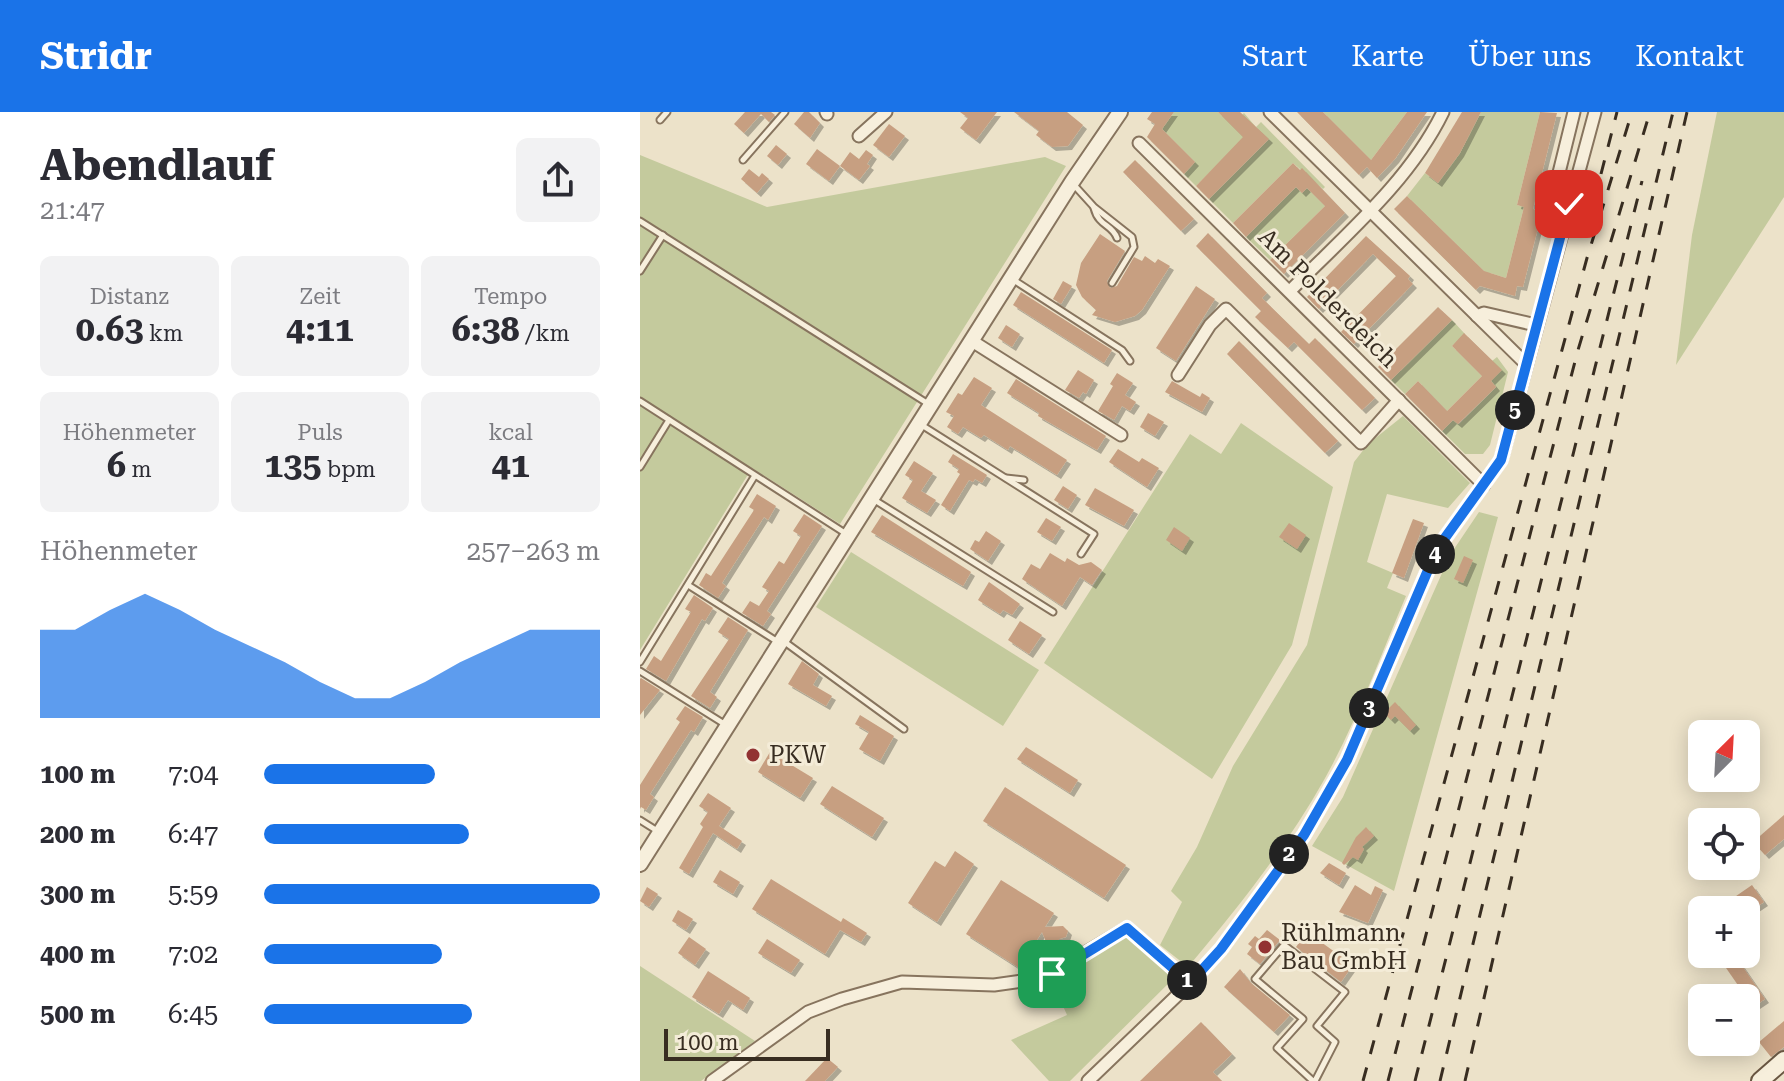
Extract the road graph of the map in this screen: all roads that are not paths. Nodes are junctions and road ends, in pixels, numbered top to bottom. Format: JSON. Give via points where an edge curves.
{"nodes":[{"id":1,"x":667,"y":112,"type":"edge"},
{"id":2,"x":785,"y":112,"type":"edge"},
{"id":3,"x":886,"y":112,"type":"edge"},
{"id":4,"x":1120,"y":112,"type":"edge"},
{"id":5,"x":1270,"y":112,"type":"edge"},
{"id":6,"x":1443,"y":112,"type":"edge"},
{"id":7,"x":1574,"y":112,"type":"edge"},
{"id":8,"x":1595,"y":112,"type":"edge"},
{"id":9,"x":660,"y":120,"type":"dead end"},
{"id":10,"x":859,"y":136,"type":"dead end"},
{"id":11,"x":1139,"y":143,"type":"dead end"},
{"id":12,"x":743,"y":160,"type":"dead end"},
{"id":13,"x":1072,"y":182,"type":"junction"},
{"id":14,"x":1569,"y":204,"type":"junction"},
{"id":15,"x":1094,"y":207,"type":"junction"},
{"id":16,"x":1369,"y":210,"type":"junction"},
{"id":17,"x":640,"y":221,"type":"edge"},
{"id":18,"x":663,"y":235,"type":"junction"},
{"id":19,"x":1117,"y":238,"type":"dead end"},
{"id":20,"x":640,"y":271,"type":"edge"},
{"id":21,"x":1011,"y":279,"type":"junction"},
{"id":22,"x":1112,"y":283,"type":"dead end"},
{"id":23,"x":1290,"y":291,"type":"junction"},
{"id":24,"x":1477,"y":316,"type":"junction"},
{"id":25,"x":1536,"y":325,"type":"junction"},
{"id":26,"x":972,"y":341,"type":"junction"},
{"id":27,"x":1130,"y":361,"type":"dead end"},
{"id":28,"x":1526,"y":364,"type":"junction"},
{"id":29,"x":1178,"y":375,"type":"dead end"},
{"id":30,"x":1399,"y":400,"type":"junction"},
{"id":31,"x":640,"y":401,"type":"edge"},
{"id":32,"x":930,"y":406,"type":"junction"},
{"id":33,"x":669,"y":420,"type":"junction"},
{"id":34,"x":919,"y":423,"type":"junction"},
{"id":35,"x":1121,"y":435,"type":"dead end"},
{"id":36,"x":640,"y":467,"type":"edge"},
{"id":37,"x":754,"y":477,"type":"junction"},
{"id":38,"x":1005,"y":478,"type":"junction"},
{"id":39,"x":1024,"y":480,"type":"dead end"},
{"id":40,"x":1484,"y":485,"type":"junction"},
{"id":41,"x":872,"y":498,"type":"junction"},
{"id":42,"x":848,"y":535,"type":"junction"},
{"id":43,"x":1081,"y":554,"type":"dead end"},
{"id":44,"x":688,"y":585,"type":"junction"},
{"id":45,"x":1053,"y":612,"type":"dead end"},
{"id":46,"x":780,"y":641,"type":"junction"},
{"id":47,"x":640,"y":662,"type":"edge"},
{"id":48,"x":640,"y":671,"type":"edge"},
{"id":49,"x":727,"y":726,"type":"junction"},
{"id":50,"x":904,"y":729,"type":"dead end"},
{"id":51,"x":640,"y":820,"type":"edge"},
{"id":52,"x":660,"y":832,"type":"junction"},
{"id":53,"x":641,"y":860,"type":"edge"},
{"id":54,"x":1190,"y":983,"type":"junction"},
{"id":55,"x":1784,"y":1060,"type":"edge"},
{"id":56,"x":712,"y":1081,"type":"edge"},
{"id":57,"x":1088,"y":1081,"type":"edge"},
{"id":58,"x":1314,"y":1081,"type":"edge"},
{"id":59,"x":1760,"y":1081,"type":"edge"}],
"edges":[{"from":1,"to":9,"type":"lane"},
{"from":2,"to":12,"type":"lane"},
{"from":3,"to":10,"type":"street"},
{"from":4,"to":13,"type":"street"},
{"from":5,"to":16,"type":"street"},
{"from":6,"to":16,"type":"street"},
{"from":7,"to":14,"type":"street","via":[[1553,197]]},
{"from":8,"to":14,"type":"street"},
{"from":11,"to":23,"type":"street","name":"Am Polderdeich"},
{"from":13,"to":15,"type":"lane"},
{"from":13,"to":21,"type":"street"},
{"from":14,"to":25,"type":"street"},
{"from":15,"to":19,"type":"lane","via":[[1097,220]]},
{"from":15,"to":22,"type":"lane","via":[[1132,237],[1134,247]]},
{"from":16,"to":23,"type":"street"},
{"from":16,"to":24,"type":"street"},
{"from":17,"to":18,"type":"lane"},
{"from":18,"to":20,"type":"lane"},
{"from":18,"to":32,"type":"lane"},
{"from":21,"to":26,"type":"street"},
{"from":21,"to":27,"type":"lane","via":[[1122,350]]},
{"from":23,"to":30,"type":"street","name":"Am Polderdeich"},
{"from":24,"to":25,"type":"street","via":[[1484,313]]},
{"from":24,"to":28,"type":"street"},
{"from":25,"to":28,"type":"street"},
{"from":26,"to":32,"type":"street"},
{"from":26,"to":35,"type":"street"},
{"from":28,"to":40,"type":"street","via":[[1505,449]]},
{"from":29,"to":30,"type":"street","via":[[1226,309],[1361,443]]},
{"from":30,"to":40,"type":"street","name":"Am Polderdeich"},
{"from":31,"to":33,"type":"lane"},
{"from":32,"to":34,"type":"street"},
{"from":33,"to":36,"type":"lane"},
{"from":33,"to":37,"type":"lane"},
{"from":34,"to":38,"type":"lane"},
{"from":34,"to":41,"type":"street"},
{"from":37,"to":42,"type":"lane"},
{"from":37,"to":44,"type":"lane"},
{"from":38,"to":39,"type":"lane"},
{"from":38,"to":43,"type":"lane","via":[[1094,534]]},
{"from":40,"to":54,"type":"street","via":[[1437,549],[1347,760],[1304,835]]},
{"from":41,"to":42,"type":"street"},
{"from":41,"to":45,"type":"lane"},
{"from":42,"to":46,"type":"street"},
{"from":44,"to":46,"type":"lane"},
{"from":44,"to":47,"type":"lane"},
{"from":46,"to":49,"type":"street"},
{"from":46,"to":50,"type":"lane"},
{"from":48,"to":49,"type":"lane"},
{"from":49,"to":52,"type":"street"},
{"from":51,"to":52,"type":"lane"},
{"from":52,"to":53,"type":"street"},
{"from":54,"to":56,"type":"street","via":[[1127,928],[1043,978],[994,985],[902,982],[842,999],[808,1012]]},
{"from":54,"to":57,"type":"street"},
{"from":55,"to":59,"type":"main road"},
{"from":58,"to":58,"type":"lane","via":[[1277,1048],[1303,1019],[1255,979],[1284,945],[1345,992],[1317,1026],[1335,1042]]}]}
